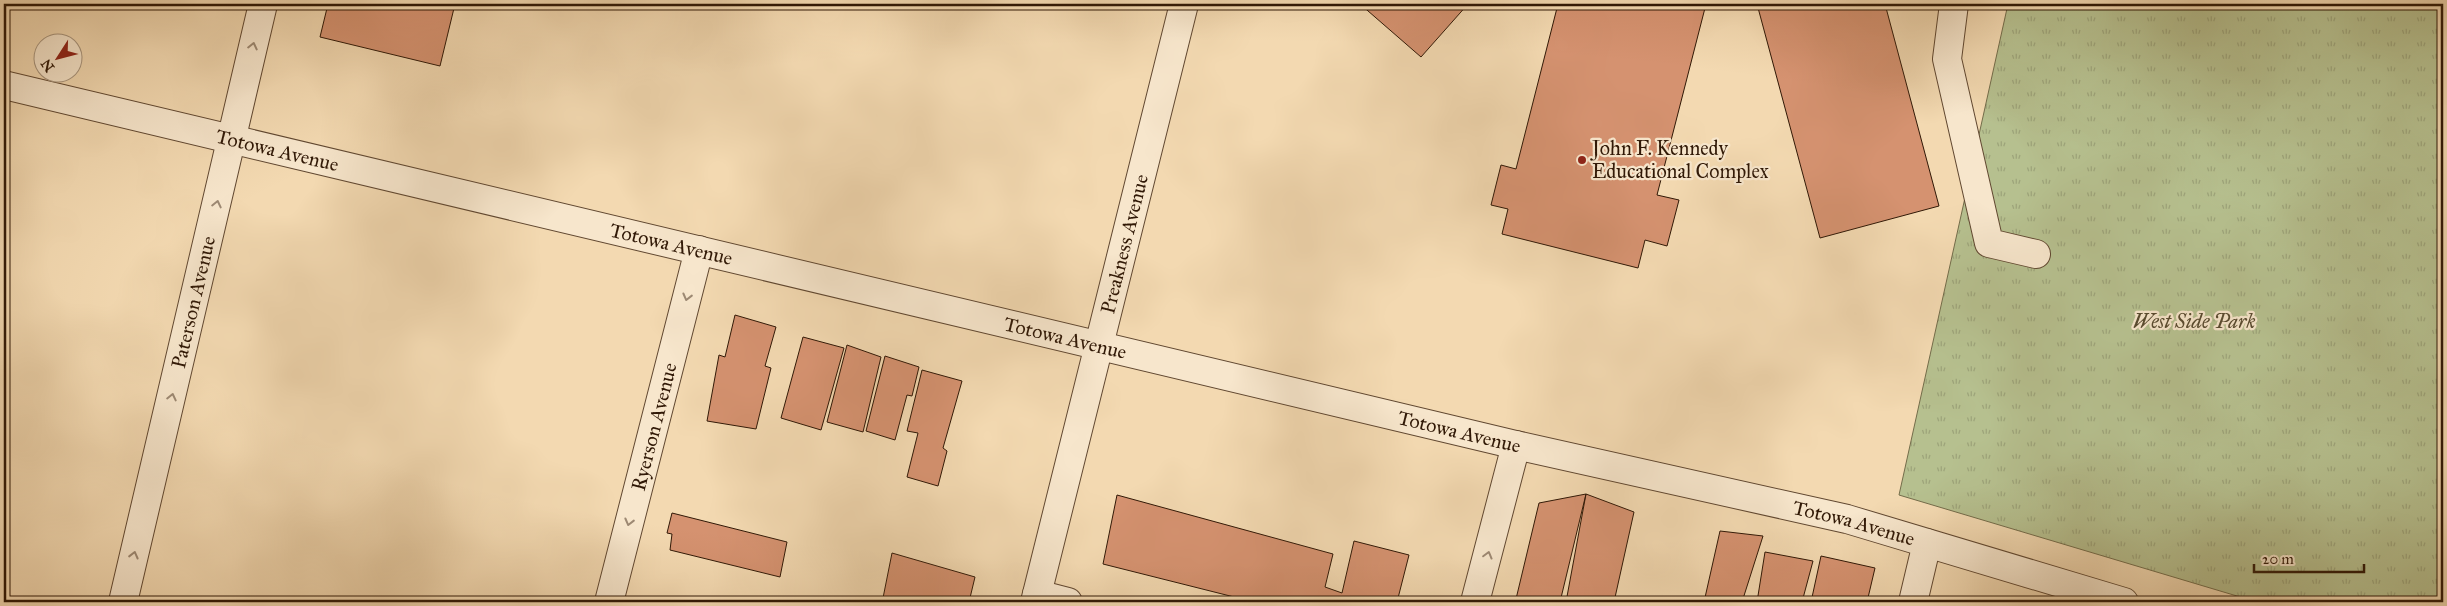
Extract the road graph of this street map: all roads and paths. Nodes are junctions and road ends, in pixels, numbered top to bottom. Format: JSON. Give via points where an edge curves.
{"nodes":[{"id":1,"x":263,"y":4,"type":"edge"},
{"id":2,"x":1184,"y":4,"type":"edge"},
{"id":3,"x":1954,"y":4,"type":"edge"},
{"id":4,"x":4,"y":85,"type":"edge"},
{"id":5,"x":232,"y":139,"type":"junction"},
{"id":6,"x":699,"y":250,"type":"junction"},
{"id":7,"x":2036,"y":254,"type":"dead end"},
{"id":8,"x":1099,"y":345,"type":"junction"},
{"id":9,"x":1516,"y":445,"type":"junction"},
{"id":10,"x":1927,"y":543,"type":"junction"},
{"id":11,"x":1036,"y":598,"type":"edge"},
{"id":12,"x":123,"y":602,"type":"edge"},
{"id":13,"x":609,"y":602,"type":"edge"},
{"id":14,"x":1068,"y":602,"type":"edge"},
{"id":15,"x":1475,"y":602,"type":"edge"},
{"id":16,"x":1913,"y":602,"type":"edge"},
{"id":17,"x":2124,"y":602,"type":"edge"}],
"edges":[{"from":5,"to":1,"type":"street","name":"Paterson Avenue","one_way":true},
{"from":2,"to":8,"type":"street","name":"Preakness Avenue"},
{"from":3,"to":7,"type":"street","via":[[1947,59],[1989,243]]},
{"from":4,"to":5,"type":"street","name":"Totowa Avenue"},
{"from":5,"to":6,"type":"street","name":"Totowa Avenue"},
{"from":12,"to":5,"type":"street","name":"Paterson Avenue","one_way":true},
{"from":6,"to":8,"type":"street","name":"Totowa Avenue"},
{"from":6,"to":13,"type":"street","name":"Ryerson Avenue","one_way":true},
{"from":8,"to":9,"type":"street","name":"Totowa Avenue"},
{"from":8,"to":11,"type":"street","name":"Preakness Avenue"},
{"from":9,"to":10,"type":"street","name":"Totowa Avenue","via":[[1846,519]]},
{"from":15,"to":9,"type":"street","one_way":true},
{"from":10,"to":16,"type":"street"},
{"from":10,"to":17,"type":"street","name":"Totowa Avenue"},
{"from":11,"to":14,"type":"street"}]}
